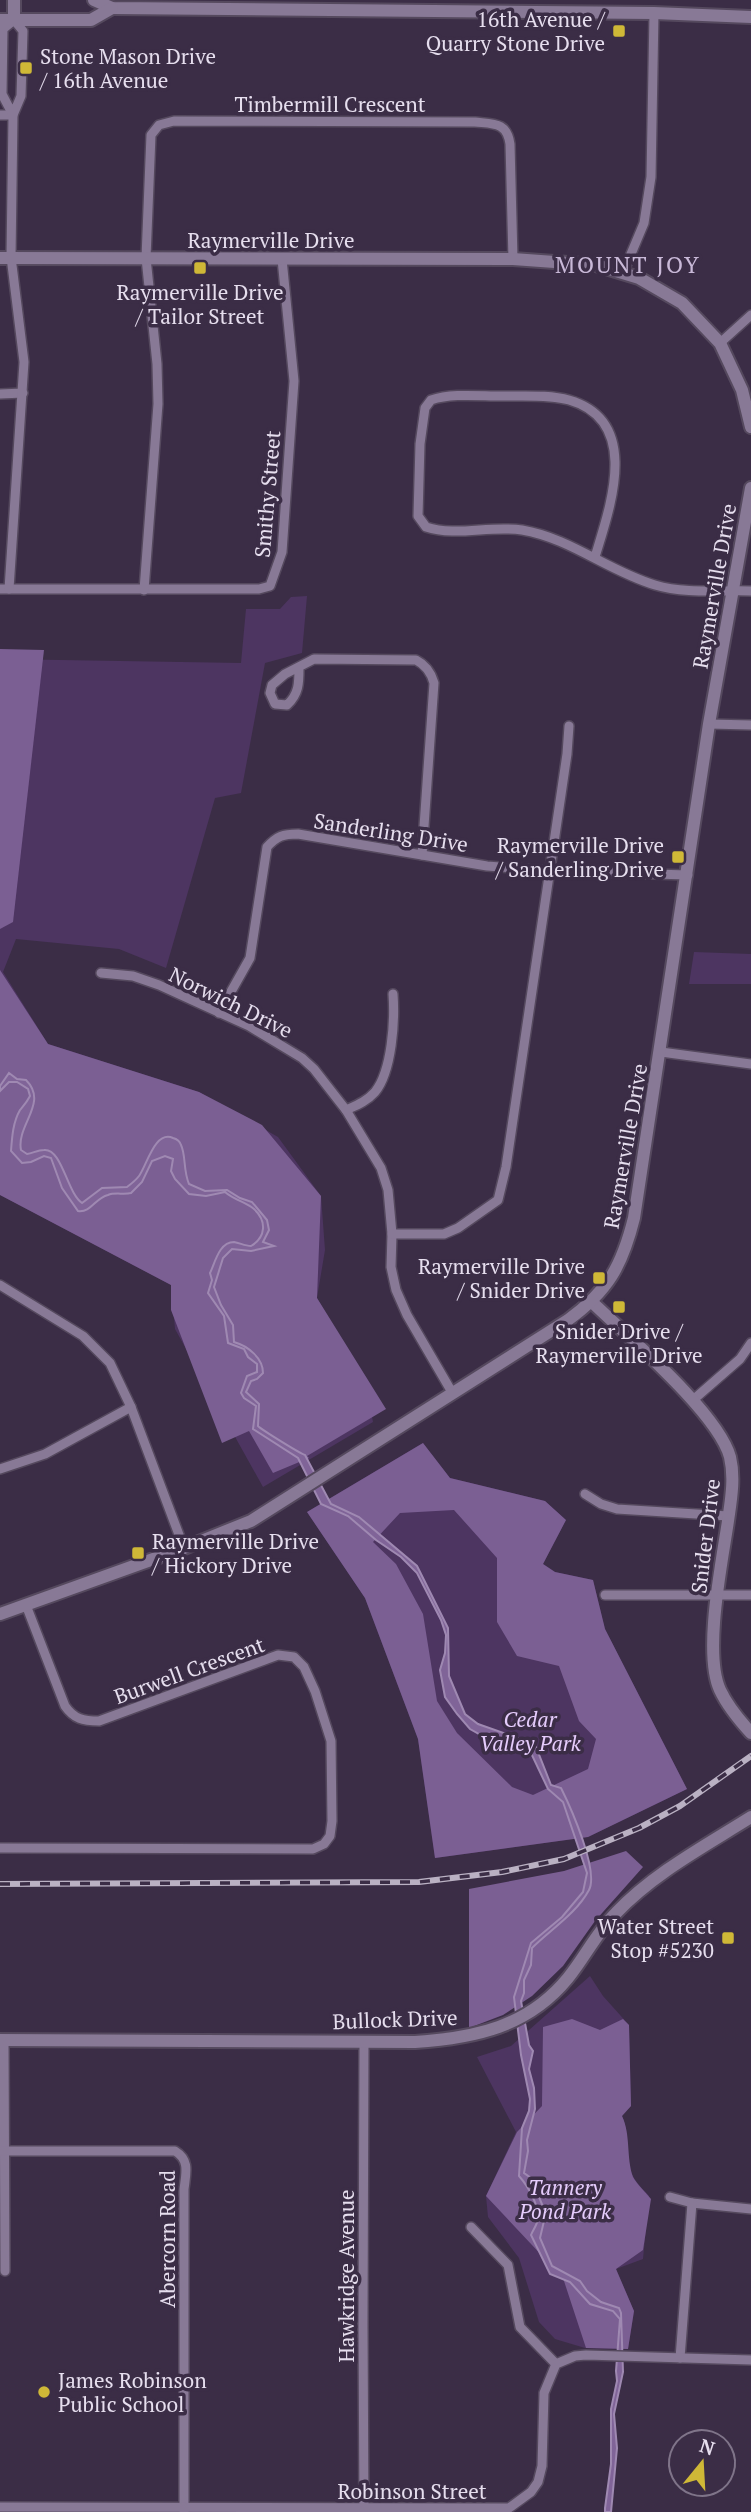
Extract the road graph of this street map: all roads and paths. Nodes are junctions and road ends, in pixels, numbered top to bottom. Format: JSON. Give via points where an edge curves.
{"nodes":[{"id":1,"x":13,"y":0,"type":"edge"},
{"id":2,"x":94,"y":0,"type":"edge"},
{"id":3,"x":563,"y":7,"type":"edge"},
{"id":4,"x":112,"y":8,"type":"junction"},
{"id":5,"x":654,"y":13,"type":"junction"},
{"id":6,"x":751,"y":17,"type":"edge"},
{"id":7,"x":0,"y":20,"type":"edge"},
{"id":8,"x":14,"y":20,"type":"junction"},
{"id":9,"x":0,"y":115,"type":"edge"},
{"id":10,"x":13,"y":115,"type":"junction"},
{"id":11,"x":6,"y":258,"type":"edge"},
{"id":12,"x":146,"y":258,"type":"junction"},
{"id":13,"x":513,"y":259,"type":"junction"},
{"id":14,"x":282,"y":260,"type":"junction"},
{"id":15,"x":623,"y":273,"type":"junction"},
{"id":16,"x":751,"y":315,"type":"edge"},
{"id":17,"x":720,"y":343,"type":"junction"},
{"id":18,"x":23,"y":393,"type":"junction"},
{"id":19,"x":0,"y":394,"type":"edge"},
{"id":20,"x":751,"y":427,"type":"edge"},
{"id":21,"x":751,"y":488,"type":"edge"},
{"id":22,"x":595,"y":558,"type":"junction"},
{"id":23,"x":5,"y":589,"type":"edge"},
{"id":24,"x":144,"y":590,"type":"junction"},
{"id":25,"x":731,"y":590,"type":"junction"},
{"id":26,"x":751,"y":591,"type":"edge"},
{"id":27,"x":299,"y":667,"type":"dead end"},
{"id":28,"x":709,"y":724,"type":"junction"},
{"id":29,"x":751,"y":725,"type":"edge"},
{"id":30,"x":569,"y":726,"type":"dead end"},
{"id":31,"x":422,"y":855,"type":"junction"},
{"id":32,"x":550,"y":871,"type":"junction"},
{"id":33,"x":688,"y":875,"type":"junction"},
{"id":34,"x":101,"y":973,"type":"dead end"},
{"id":35,"x":393,"y":994,"type":"dead end"},
{"id":36,"x":219,"y":1013,"type":"junction"},
{"id":37,"x":661,"y":1052,"type":"junction"},
{"id":38,"x":751,"y":1065,"type":"edge"},
{"id":39,"x":346,"y":1110,"type":"junction"},
{"id":40,"x":392,"y":1234,"type":"junction"},
{"id":41,"x":0,"y":1285,"type":"edge"},
{"id":42,"x":592,"y":1302,"type":"junction"},
{"id":43,"x":751,"y":1343,"type":"edge"},
{"id":44,"x":453,"y":1394,"type":"junction"},
{"id":45,"x":693,"y":1400,"type":"junction"},
{"id":46,"x":131,"y":1407,"type":"junction"},
{"id":47,"x":0,"y":1469,"type":"edge"},
{"id":48,"x":584,"y":1494,"type":"dead end"},
{"id":49,"x":728,"y":1516,"type":"junction"},
{"id":50,"x":184,"y":1548,"type":"junction"},
{"id":51,"x":605,"y":1595,"type":"dead end"},
{"id":52,"x":751,"y":1595,"type":"edge"},
{"id":53,"x":717,"y":1596,"type":"junction"},
{"id":54,"x":26,"y":1605,"type":"junction"},
{"id":55,"x":0,"y":1614,"type":"edge"},
{"id":56,"x":751,"y":1733,"type":"edge"},
{"id":57,"x":751,"y":1817,"type":"edge"},
{"id":58,"x":0,"y":1848,"type":"edge"},
{"id":59,"x":2,"y":2040,"type":"edge"},
{"id":60,"x":364,"y":2041,"type":"junction"},
{"id":61,"x":3,"y":2151,"type":"edge"},
{"id":62,"x":670,"y":2197,"type":"dead end"},
{"id":63,"x":692,"y":2203,"type":"junction"},
{"id":64,"x":751,"y":2209,"type":"edge"},
{"id":65,"x":471,"y":2227,"type":"dead end"},
{"id":66,"x":5,"y":2271,"type":"dead end"},
{"id":67,"x":680,"y":2358,"type":"junction"},
{"id":68,"x":751,"y":2360,"type":"edge"},
{"id":69,"x":556,"y":2364,"type":"junction"},
{"id":70,"x":2,"y":2509,"type":"edge"},
{"id":71,"x":184,"y":2510,"type":"edge"},
{"id":72,"x":365,"y":2510,"type":"edge"}],
"edges":[{"from":1,"to":8,"type":"street"},
{"from":2,"to":4,"type":"street"},
{"from":3,"to":4,"type":"street"},
{"from":3,"to":5,"type":"street"},
{"from":4,"to":8,"type":"street","via":[[91,20]]},
{"from":5,"to":6,"type":"street"},
{"from":5,"to":15,"type":"street","via":[[651,177],[644,223]]},
{"from":7,"to":8,"type":"street"},
{"from":8,"to":10,"type":"street","via":[[23,33],[21,96]]},
{"from":8,"to":10,"type":"street","via":[[4,29],[2,94]]},
{"from":9,"to":10,"type":"street"},
{"from":10,"to":11,"type":"street"},
{"from":11,"to":12,"type":"street","name":"Raymerville Drive"},
{"from":11,"to":18,"type":"street","via":[[24,362]]},
{"from":12,"to":13,"type":"street","name":"Timbermill Crescent","via":[[151,135],[159,125],[174,121],[475,122],[504,128],[510,145]]},
{"from":12,"to":14,"type":"street","name":"Raymerville Drive"},
{"from":12,"to":24,"type":"street","via":[[158,404]]},
{"from":13,"to":14,"type":"street","name":"Raymerville Drive"},
{"from":13,"to":15,"type":"street","name":"Raymerville Drive","via":[[573,262]]},
{"from":14,"to":24,"type":"street","name":"Smithy Street","via":[[294,381],[282,552],[275,578],[260,589]]},
{"from":15,"to":17,"type":"street","name":"Raymerville Drive","via":[[681,303]]},
{"from":16,"to":17,"type":"street"},
{"from":17,"to":20,"type":"street","name":"Raymerville Drive","via":[[742,390]]},
{"from":18,"to":19,"type":"street"},
{"from":18,"to":23,"type":"street"},
{"from":21,"to":25,"type":"street","name":"Raymerville Drive"},
{"from":22,"to":22,"type":"street","via":[[617,461],[615,446],[599,417],[569,400],[448,396],[431,400],[425,408],[420,444],[418,516],[426,527],[449,532],[520,530],[556,539]]},
{"from":22,"to":25,"type":"street","via":[[656,586]]},
{"from":23,"to":24,"type":"street","name":"Smithy Street"},
{"from":25,"to":26,"type":"street"},
{"from":25,"to":28,"type":"street","name":"Raymerville Drive"},
{"from":27,"to":31,"type":"street","via":[[314,659],[403,659],[424,664],[432,675]]},
{"from":28,"to":29,"type":"street"},
{"from":28,"to":33,"type":"street","name":"Raymerville Drive"},
{"from":30,"to":32,"type":"street"},
{"from":31,"to":32,"type":"street","name":"Sanderling Drive"},
{"from":31,"to":36,"type":"street","name":"Sanderling Drive","via":[[298,834],[275,838],[267,847],[250,957]]},
{"from":32,"to":33,"type":"street","name":"Sanderling Drive"},
{"from":32,"to":40,"type":"street","via":[[498,1200],[444,1234]]},
{"from":33,"to":37,"type":"street","name":"Raymerville Drive"},
{"from":34,"to":36,"type":"street","name":"Norwich Drive","via":[[133,976]]},
{"from":35,"to":39,"type":"street","via":[[395,1018],[384,1078],[366,1100]]},
{"from":36,"to":39,"type":"street","name":"Norwich Drive","via":[[302,1058]]},
{"from":37,"to":38,"type":"street"},
{"from":37,"to":42,"type":"street","name":"Raymerville Drive","via":[[629,1238],[613,1275]]},
{"from":39,"to":40,"type":"street","name":"Norwich Drive","via":[[380,1168],[388,1190]]},
{"from":40,"to":44,"type":"street","name":"Norwich Drive","via":[[396,1290]]},
{"from":41,"to":46,"type":"street","via":[[96,1347],[110,1363]]},
{"from":42,"to":44,"type":"street","name":"Raymerville Drive"},
{"from":42,"to":45,"type":"street","name":"Snider Drive"},
{"from":43,"to":45,"type":"street","via":[[740,1359]]},
{"from":44,"to":50,"type":"street","name":"Raymerville Drive","via":[[251,1521]]},
{"from":45,"to":49,"type":"street","name":"Snider Drive","via":[[730,1455]]},
{"from":46,"to":47,"type":"street","via":[[46,1454]]},
{"from":46,"to":50,"type":"street"},
{"from":48,"to":49,"type":"street","via":[[617,1508]]},
{"from":49,"to":53,"type":"street","name":"Snider Drive"},
{"from":50,"to":54,"type":"street","name":"Raymerville Drive"},
{"from":51,"to":53,"type":"street"},
{"from":52,"to":53,"type":"street"},
{"from":53,"to":56,"type":"street","name":"Snider Drive","via":[[713,1644],[719,1689]]},
{"from":54,"to":55,"type":"street","name":"Raymerville Drive"},
{"from":54,"to":58,"type":"street","name":"Burwell Crescent","via":[[65,1706],[84,1721],[99,1721],[278,1655],[294,1657],[315,1691],[331,1741],[332,1821],[330,1836],[313,1849]]},
{"from":57,"to":60,"type":"street","name":"Bullock Drive","via":[[634,1896],[614,1914],[567,1980],[505,2026],[447,2040]]},
{"from":59,"to":60,"type":"street","name":"Bullock Drive"},
{"from":59,"to":61,"type":"street"},
{"from":60,"to":72,"type":"street","name":"Hawkridge Avenue"},
{"from":61,"to":66,"type":"street"},
{"from":61,"to":71,"type":"street","name":"Abercorn Road","via":[[175,2151],[184,2157]]},
{"from":62,"to":63,"type":"street"},
{"from":63,"to":64,"type":"street"},
{"from":63,"to":67,"type":"street"},
{"from":65,"to":69,"type":"street","via":[[508,2265],[520,2327]]},
{"from":67,"to":68,"type":"street"},
{"from":67,"to":69,"type":"street","via":[[586,2355]]},
{"from":69,"to":72,"type":"street","name":"Robinson Street","via":[[544,2393],[540,2474],[522,2501],[491,2510]]},
{"from":70,"to":71,"type":"street","name":"Robinson Street"},
{"from":71,"to":72,"type":"street","name":"Robinson Street"}]}
